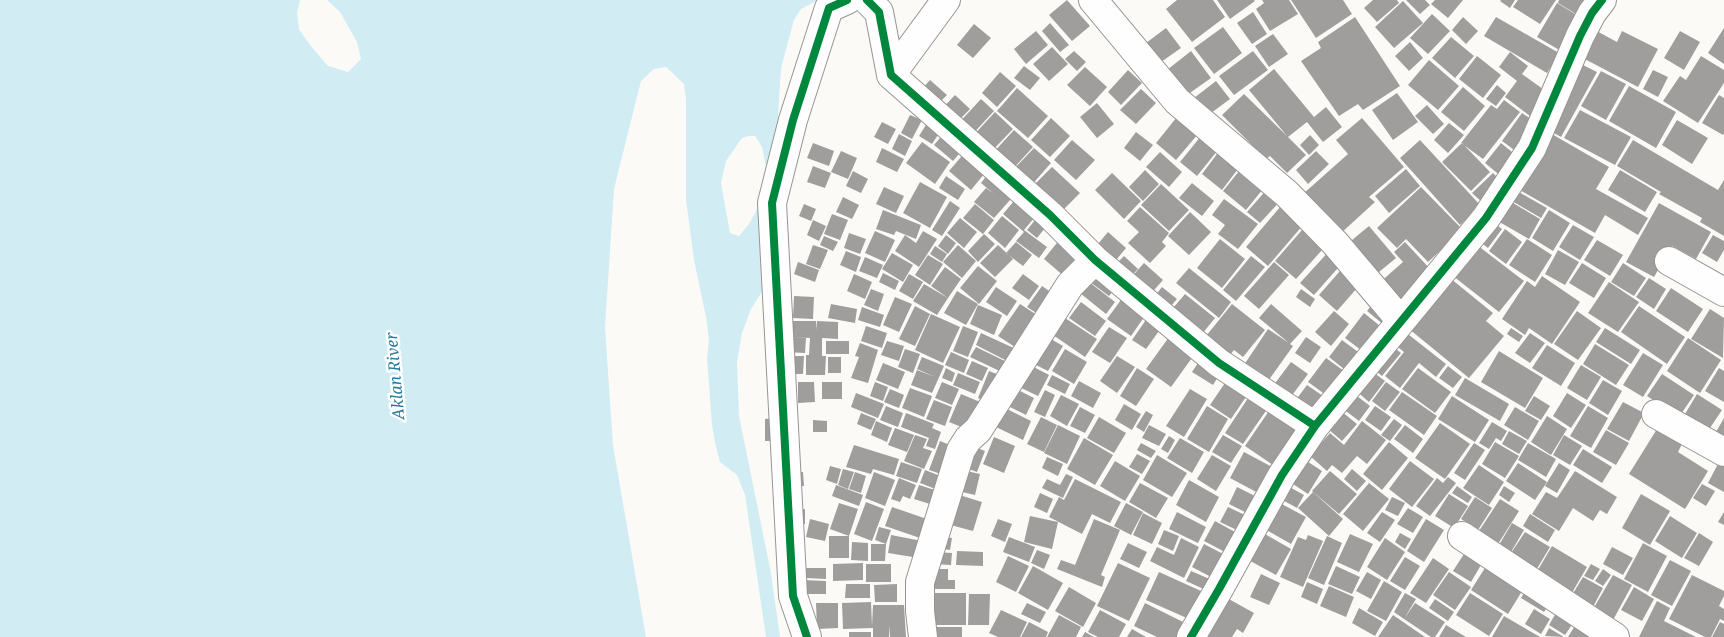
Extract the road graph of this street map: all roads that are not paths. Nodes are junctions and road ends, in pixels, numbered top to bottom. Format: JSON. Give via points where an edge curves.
{"nodes":[{"id":1,"x":847,"y":0,"type":"edge"},
{"id":2,"x":867,"y":0,"type":"edge"},
{"id":3,"x":946,"y":0,"type":"edge"},
{"id":4,"x":1093,"y":0,"type":"edge"},
{"id":5,"x":1602,"y":0,"type":"edge"},
{"id":6,"x":891,"y":75,"type":"junction"},
{"id":7,"x":1095,"y":260,"type":"junction"},
{"id":8,"x":1669,"y":261,"type":"dead end"},
{"id":9,"x":1724,"y":292,"type":"edge"},
{"id":10,"x":1401,"y":321,"type":"junction"},
{"id":11,"x":1656,"y":414,"type":"dead end"},
{"id":12,"x":1315,"y":426,"type":"junction"},
{"id":13,"x":1724,"y":452,"type":"edge"},
{"id":14,"x":1462,"y":536,"type":"dead end"},
{"id":15,"x":807,"y":637,"type":"edge"},
{"id":16,"x":923,"y":637,"type":"edge"},
{"id":17,"x":1191,"y":637,"type":"edge"},
{"id":18,"x":1615,"y":637,"type":"edge"}],
"edges":[{"from":1,"to":15,"type":"street","via":[[829,8],[793,120],[772,203],[793,596]]},
{"from":2,"to":6,"type":"street","via":[[879,12]]},
{"from":3,"to":6,"type":"street"},
{"from":4,"to":10,"type":"street","via":[[1177,100],[1287,194],[1335,243]]},
{"from":5,"to":10,"type":"street","via":[[1580,36],[1532,148],[1486,218]]},
{"from":6,"to":7,"type":"street","via":[[1050,215]]},
{"from":7,"to":12,"type":"street","via":[[1219,363]]},
{"from":7,"to":16,"type":"street","via":[[1070,285],[978,430],[961,450],[920,582]]},
{"from":8,"to":9,"type":"street"},
{"from":10,"to":12,"type":"street"},
{"from":11,"to":13,"type":"street"},
{"from":12,"to":17,"type":"street","via":[[1282,475]]},
{"from":14,"to":18,"type":"street"}]}
